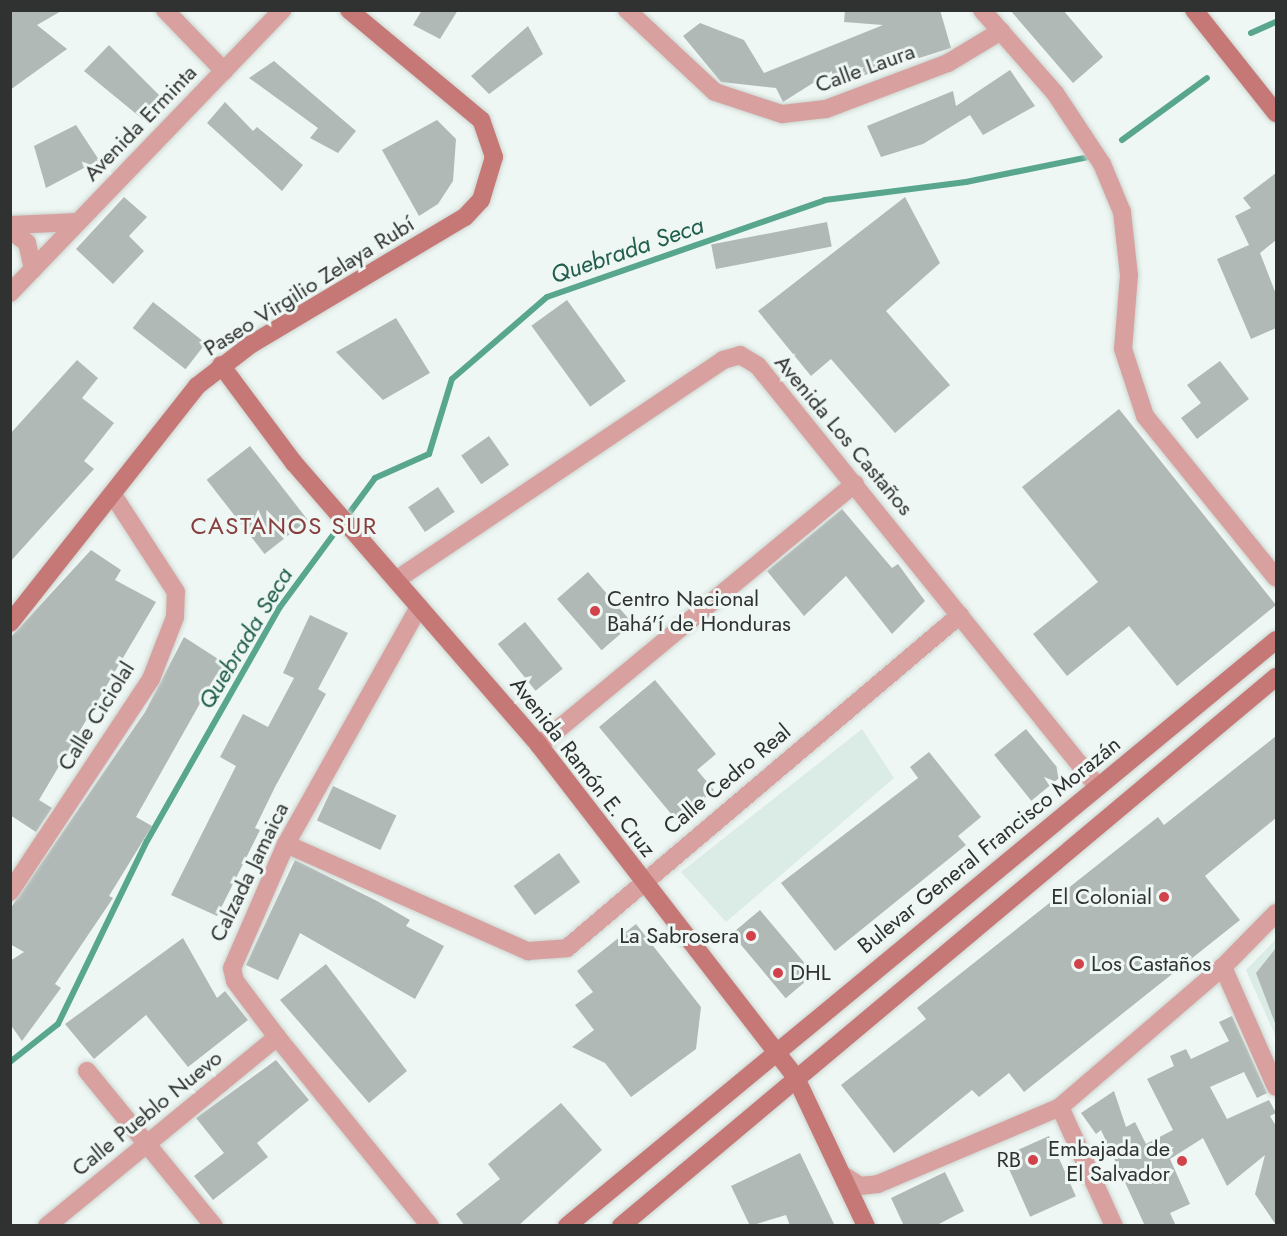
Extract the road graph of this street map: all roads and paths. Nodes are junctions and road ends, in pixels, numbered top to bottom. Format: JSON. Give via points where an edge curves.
{"nodes":[{"id":1,"x":165,"y":10,"type":"edge"},
{"id":2,"x":282,"y":10,"type":"edge"},
{"id":3,"x":349,"y":10,"type":"edge"},
{"id":4,"x":627,"y":10,"type":"edge"},
{"id":5,"x":982,"y":10,"type":"edge"},
{"id":6,"x":1194,"y":10,"type":"edge"},
{"id":7,"x":1001,"y":31,"type":"junction"},
{"id":8,"x":224,"y":71,"type":"junction"},
{"id":9,"x":1276,"y":114,"type":"edge"},
{"id":10,"x":78,"y":222,"type":"junction"},
{"id":11,"x":10,"y":225,"type":"edge"},
{"id":12,"x":10,"y":230,"type":"edge"},
{"id":13,"x":33,"y":269,"type":"junction"},
{"id":14,"x":10,"y":292,"type":"edge"},
{"id":15,"x":221,"y":365,"type":"junction"},
{"id":16,"x":855,"y":484,"type":"junction"},
{"id":17,"x":113,"y":495,"type":"junction"},
{"id":18,"x":1276,"y":578,"type":"edge"},
{"id":19,"x":396,"y":580,"type":"junction"},
{"id":20,"x":419,"y":607,"type":"junction"},
{"id":21,"x":960,"y":615,"type":"junction"},
{"id":22,"x":10,"y":623,"type":"edge"},
{"id":23,"x":1276,"y":640,"type":"edge"},
{"id":24,"x":1276,"y":677,"type":"edge"},
{"id":25,"x":539,"y":745,"type":"junction"},
{"id":26,"x":1098,"y":787,"type":"junction"},
{"id":27,"x":286,"y":844,"type":"junction"},
{"id":28,"x":643,"y":881,"type":"junction"},
{"id":29,"x":10,"y":892,"type":"edge"},
{"id":30,"x":1276,"y":913,"type":"edge"},
{"id":31,"x":1223,"y":967,"type":"junction"},
{"id":32,"x":277,"y":1038,"type":"junction"},
{"id":33,"x":774,"y":1054,"type":"junction"},
{"id":34,"x":87,"y":1071,"type":"dead end"},
{"id":35,"x":796,"y":1078,"type":"junction"},
{"id":36,"x":1276,"y":1087,"type":"edge"},
{"id":37,"x":1060,"y":1107,"type":"junction"},
{"id":38,"x":148,"y":1144,"type":"junction"},
{"id":39,"x":843,"y":1175,"type":"junction"},
{"id":40,"x":47,"y":1226,"type":"edge"},
{"id":41,"x":214,"y":1226,"type":"edge"},
{"id":42,"x":430,"y":1226,"type":"edge"},
{"id":43,"x":567,"y":1226,"type":"edge"},
{"id":44,"x":621,"y":1226,"type":"edge"},
{"id":45,"x":866,"y":1226,"type":"edge"},
{"id":46,"x":1114,"y":1226,"type":"edge"}],
"edges":[{"from":1,"to":8,"type":"street"},
{"from":2,"to":8,"type":"street","name":"Avenida Erminta"},
{"from":3,"to":15,"type":"street","name":"Paseo Virgilio Zelaya Rubí","via":[[481,120],[494,156],[490,180],[465,217]]},
{"from":4,"to":7,"type":"street","name":"Calle Laura","via":[[715,92],[782,114],[826,109],[937,68]]},
{"from":5,"to":7,"type":"street"},
{"from":6,"to":9,"type":"street"},
{"from":7,"to":18,"type":"street","via":[[1056,93],[1102,164],[1122,212],[1129,275],[1123,349],[1145,416]]},
{"from":8,"to":10,"type":"street","name":"Avenida Erminta"},
{"from":10,"to":11,"type":"street"},
{"from":10,"to":13,"type":"street","name":"Avenida Erminta"},
{"from":12,"to":13,"type":"street","via":[[27,243]]},
{"from":13,"to":14,"type":"street","name":"Avenida Erminta"},
{"from":15,"to":17,"type":"street","name":"Paseo Virgilio Zelaya Rubí","via":[[197,386]]},
{"from":15,"to":19,"type":"street","name":"Avenida Ramón E. Cruz"},
{"from":16,"to":19,"type":"street","name":"Avenida Los Castaños","via":[[758,366],[740,355],[723,360]]},
{"from":16,"to":21,"type":"street","name":"Avenida Los Castaños"},
{"from":16,"to":25,"type":"street"},
{"from":17,"to":22,"type":"street","name":"Paseo Virgilio Zelaya Rubí"},
{"from":17,"to":29,"type":"street","name":"Calle Ciciolal","via":[[176,592],[175,617],[151,680]]},
{"from":19,"to":20,"type":"street","name":"Avenida Ramón E. Cruz"},
{"from":20,"to":25,"type":"street","name":"Avenida Ramón E. Cruz"},
{"from":20,"to":27,"type":"street","name":"Calzada Jamaica"},
{"from":21,"to":26,"type":"street","name":"Avenida Los Castaños"},
{"from":21,"to":28,"type":"street","name":"Calle Cedro Real"},
{"from":23,"to":26,"type":"street","name":"Bulevar General Francisco Morazán"},
{"from":24,"to":35,"type":"street"},
{"from":25,"to":28,"type":"street","name":"Avenida Ramón E. Cruz"},
{"from":26,"to":33,"type":"street","name":"Bulevar General Francisco Morazán"},
{"from":27,"to":28,"type":"street","name":"Calle Cedro Real","via":[[537,952],[567,948]]},
{"from":27,"to":32,"type":"street","name":"Calzada Jamaica","via":[[232,968],[235,981]]},
{"from":28,"to":33,"type":"street","name":"Avenida Ramón E. Cruz"},
{"from":30,"to":31,"type":"street"},
{"from":31,"to":36,"type":"street"},
{"from":31,"to":37,"type":"street"},
{"from":32,"to":38,"type":"street","name":"Calle Pueblo Nuevo"},
{"from":32,"to":42,"type":"street","name":"Calzada Jamaica"},
{"from":33,"to":35,"type":"street","name":"Avenida Ramón E. Cruz"},
{"from":33,"to":43,"type":"street","name":"Bulevar General Francisco Morazán"},
{"from":34,"to":38,"type":"street"},
{"from":35,"to":39,"type":"street","name":"Avenida Ramón E. Cruz"},
{"from":35,"to":44,"type":"street"},
{"from":37,"to":39,"type":"street","via":[[878,1184],[860,1186]]},
{"from":37,"to":46,"type":"street"},
{"from":38,"to":40,"type":"street","name":"Calle Pueblo Nuevo"},
{"from":38,"to":41,"type":"street"},
{"from":39,"to":45,"type":"street","name":"Avenida Ramón E. Cruz"}]}
